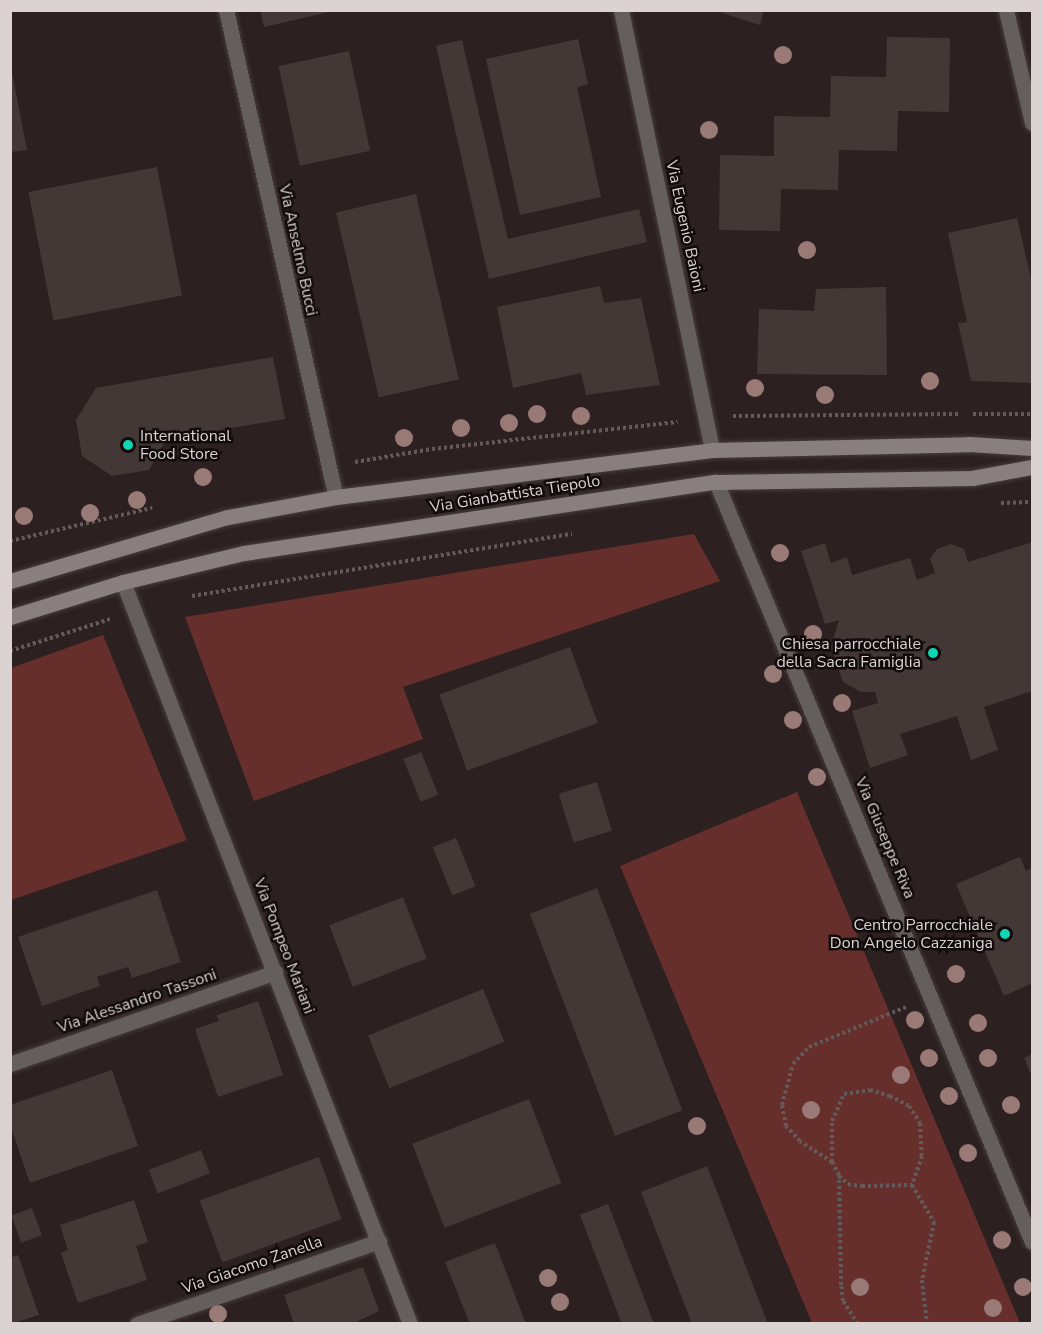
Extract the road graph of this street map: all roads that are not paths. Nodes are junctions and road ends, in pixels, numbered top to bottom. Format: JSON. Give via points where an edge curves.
{"nodes":[{"id":1,"x":226,"y":10,"type":"edge"},
{"id":2,"x":621,"y":10,"type":"edge"},
{"id":3,"x":1006,"y":10,"type":"edge"},
{"id":4,"x":1032,"y":123,"type":"edge"},
{"id":5,"x":1032,"y":448,"type":"edge"},
{"id":6,"x":712,"y":450,"type":"junction"},
{"id":7,"x":1032,"y":466,"type":"edge"},
{"id":8,"x":716,"y":482,"type":"junction"},
{"id":9,"x":336,"y":496,"type":"junction"},
{"id":10,"x":10,"y":581,"type":"edge"},
{"id":11,"x":123,"y":582,"type":"junction"},
{"id":12,"x":10,"y":617,"type":"edge"},
{"id":13,"x":275,"y":972,"type":"junction"},
{"id":14,"x":10,"y":1064,"type":"edge"},
{"id":15,"x":378,"y":1241,"type":"junction"},
{"id":16,"x":1032,"y":1242,"type":"edge"},
{"id":17,"x":137,"y":1323,"type":"edge"},
{"id":18,"x":410,"y":1323,"type":"edge"}],
"edges":[{"from":1,"to":9,"type":"street","name":"Via Anselmo Bucci"},
{"from":2,"to":6,"type":"street","name":"Via Eugenio Baioni"},
{"from":3,"to":4,"type":"street"},
{"from":5,"to":6,"type":"street","name":"Via Gianbattista Tiepolo","via":[[969,444]]},
{"from":6,"to":9,"type":"street","name":"Via Gianbattista Tiepolo"},
{"from":7,"to":8,"type":"street","name":"Via Gianbattista Tiepolo","via":[[972,478]]},
{"from":8,"to":11,"type":"street","name":"Via Gianbattista Tiepolo","via":[[244,553]]},
{"from":8,"to":16,"type":"street","name":"Via Giuseppe Riva"},
{"from":9,"to":10,"type":"street","name":"Via Gianbattista Tiepolo","via":[[228,517]]},
{"from":11,"to":12,"type":"street","name":"Via Gianbattista Tiepolo"},
{"from":11,"to":13,"type":"street","name":"Via Pompeo Mariani"},
{"from":13,"to":14,"type":"street","name":"Via Alessandro Tassoni"},
{"from":13,"to":15,"type":"street","name":"Via Pompeo Mariani"},
{"from":15,"to":17,"type":"street","name":"Via Giacomo Zanella"},
{"from":15,"to":18,"type":"street","name":"Via Pompeo Mariani"}]}
